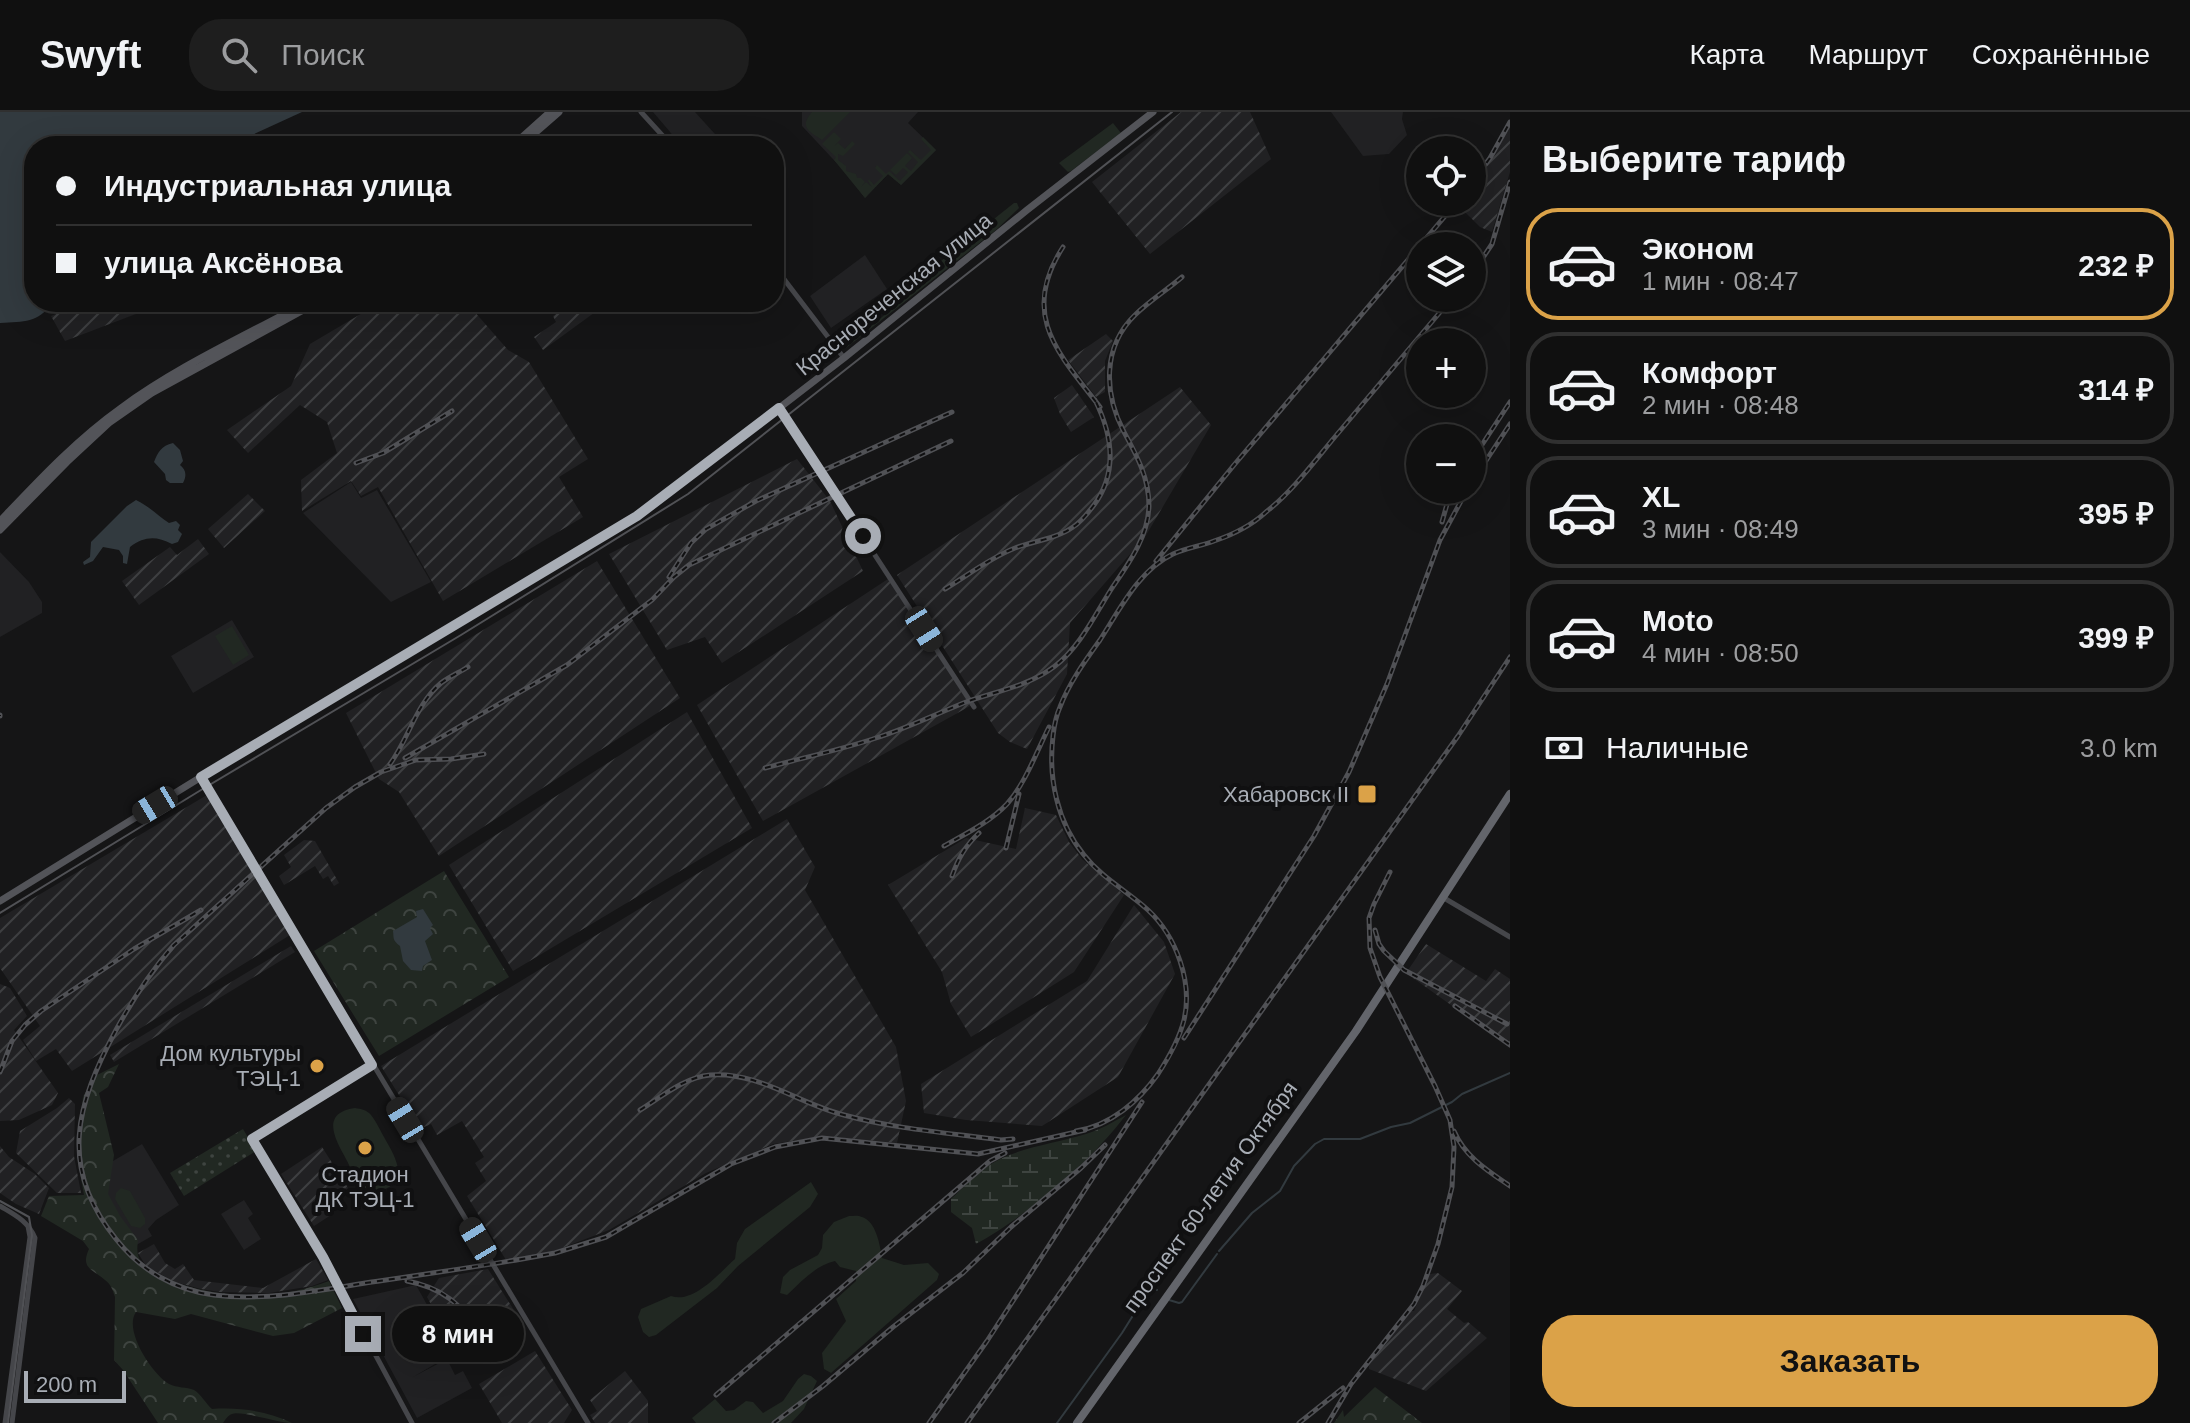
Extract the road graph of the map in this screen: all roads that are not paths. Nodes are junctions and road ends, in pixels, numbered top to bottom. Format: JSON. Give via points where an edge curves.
{"nodes":[{"id":1,"x":550,"y":112,"type":"edge"},
{"id":2,"x":558,"y":112,"type":"edge"},
{"id":3,"x":641,"y":112,"type":"edge"},
{"id":4,"x":1153,"y":112,"type":"edge"},
{"id":5,"x":523,"y":136,"type":"edge"},
{"id":6,"x":531,"y":136,"type":"edge"},
{"id":7,"x":663,"y":136,"type":"edge"},
{"id":8,"x":784,"y":279,"type":"edge"},
{"id":9,"x":288,"y":312,"type":"edge"},
{"id":10,"x":299,"y":312,"type":"edge"},
{"id":11,"x":844,"y":358,"type":"junction"},
{"id":12,"x":779,"y":408,"type":"junction"},
{"id":13,"x":0,"y":521,"type":"edge"},
{"id":14,"x":0,"y":530,"type":"edge"},
{"id":15,"x":974,"y":707,"type":"dead end"},
{"id":16,"x":201,"y":777,"type":"junction"},
{"id":17,"x":1510,"y":794,"type":"edge"},
{"id":18,"x":1444,"y":898,"type":"junction"},
{"id":19,"x":0,"y":901,"type":"edge"},
{"id":20,"x":1510,"y":937,"type":"edge"},
{"id":21,"x":1381,"y":994,"type":"junction"},
{"id":22,"x":372,"y":1065,"type":"junction"},
{"id":23,"x":0,"y":1206,"type":"edge"},
{"id":24,"x":26,"y":1222,"type":"junction"},
{"id":25,"x":5,"y":1423,"type":"edge"},
{"id":26,"x":12,"y":1423,"type":"edge"},
{"id":27,"x":412,"y":1423,"type":"edge"},
{"id":28,"x":588,"y":1423,"type":"edge"},
{"id":29,"x":1071,"y":1423,"type":"edge"},
{"id":30,"x":1077,"y":1423,"type":"edge"}],
"edges":[{"from":1,"to":5,"type":"main road"},
{"from":2,"to":6,"type":"main road"},
{"from":3,"to":7,"type":"street"},
{"from":4,"to":11,"type":"main road","name":"Краснореченская улица"},
{"from":8,"to":11,"type":"street"},
{"from":9,"to":13,"type":"main road","via":[[129,402],[85,437]]},
{"from":10,"to":14,"type":"main road","via":[[152,393],[109,423]]},
{"from":11,"to":12,"type":"main road","name":"Краснореченская улица"},
{"from":12,"to":15,"type":"street"},
{"from":12,"to":16,"type":"main road","name":"Краснореченская улица","via":[[637,516]]},
{"from":16,"to":19,"type":"main road","name":"Краснореченская улица"},
{"from":16,"to":22,"type":"street"},
{"from":17,"to":18,"type":"highway","name":"проспект 60-летия Октября"},
{"from":18,"to":20,"type":"street"},
{"from":18,"to":21,"type":"highway","name":"проспект 60-летия Октября"},
{"from":21,"to":29,"type":"highway","name":"проспект 60-летия Октября"},
{"from":21,"to":30,"type":"highway","name":"проспект 60-летия Октября"},
{"from":22,"to":27,"type":"street","via":[[252,1139]]},
{"from":22,"to":28,"type":"street"},
{"from":23,"to":24,"type":"street"},
{"from":24,"to":25,"type":"street","via":[[30,1237]]},
{"from":24,"to":26,"type":"street","via":[[35,1238]]}]}
